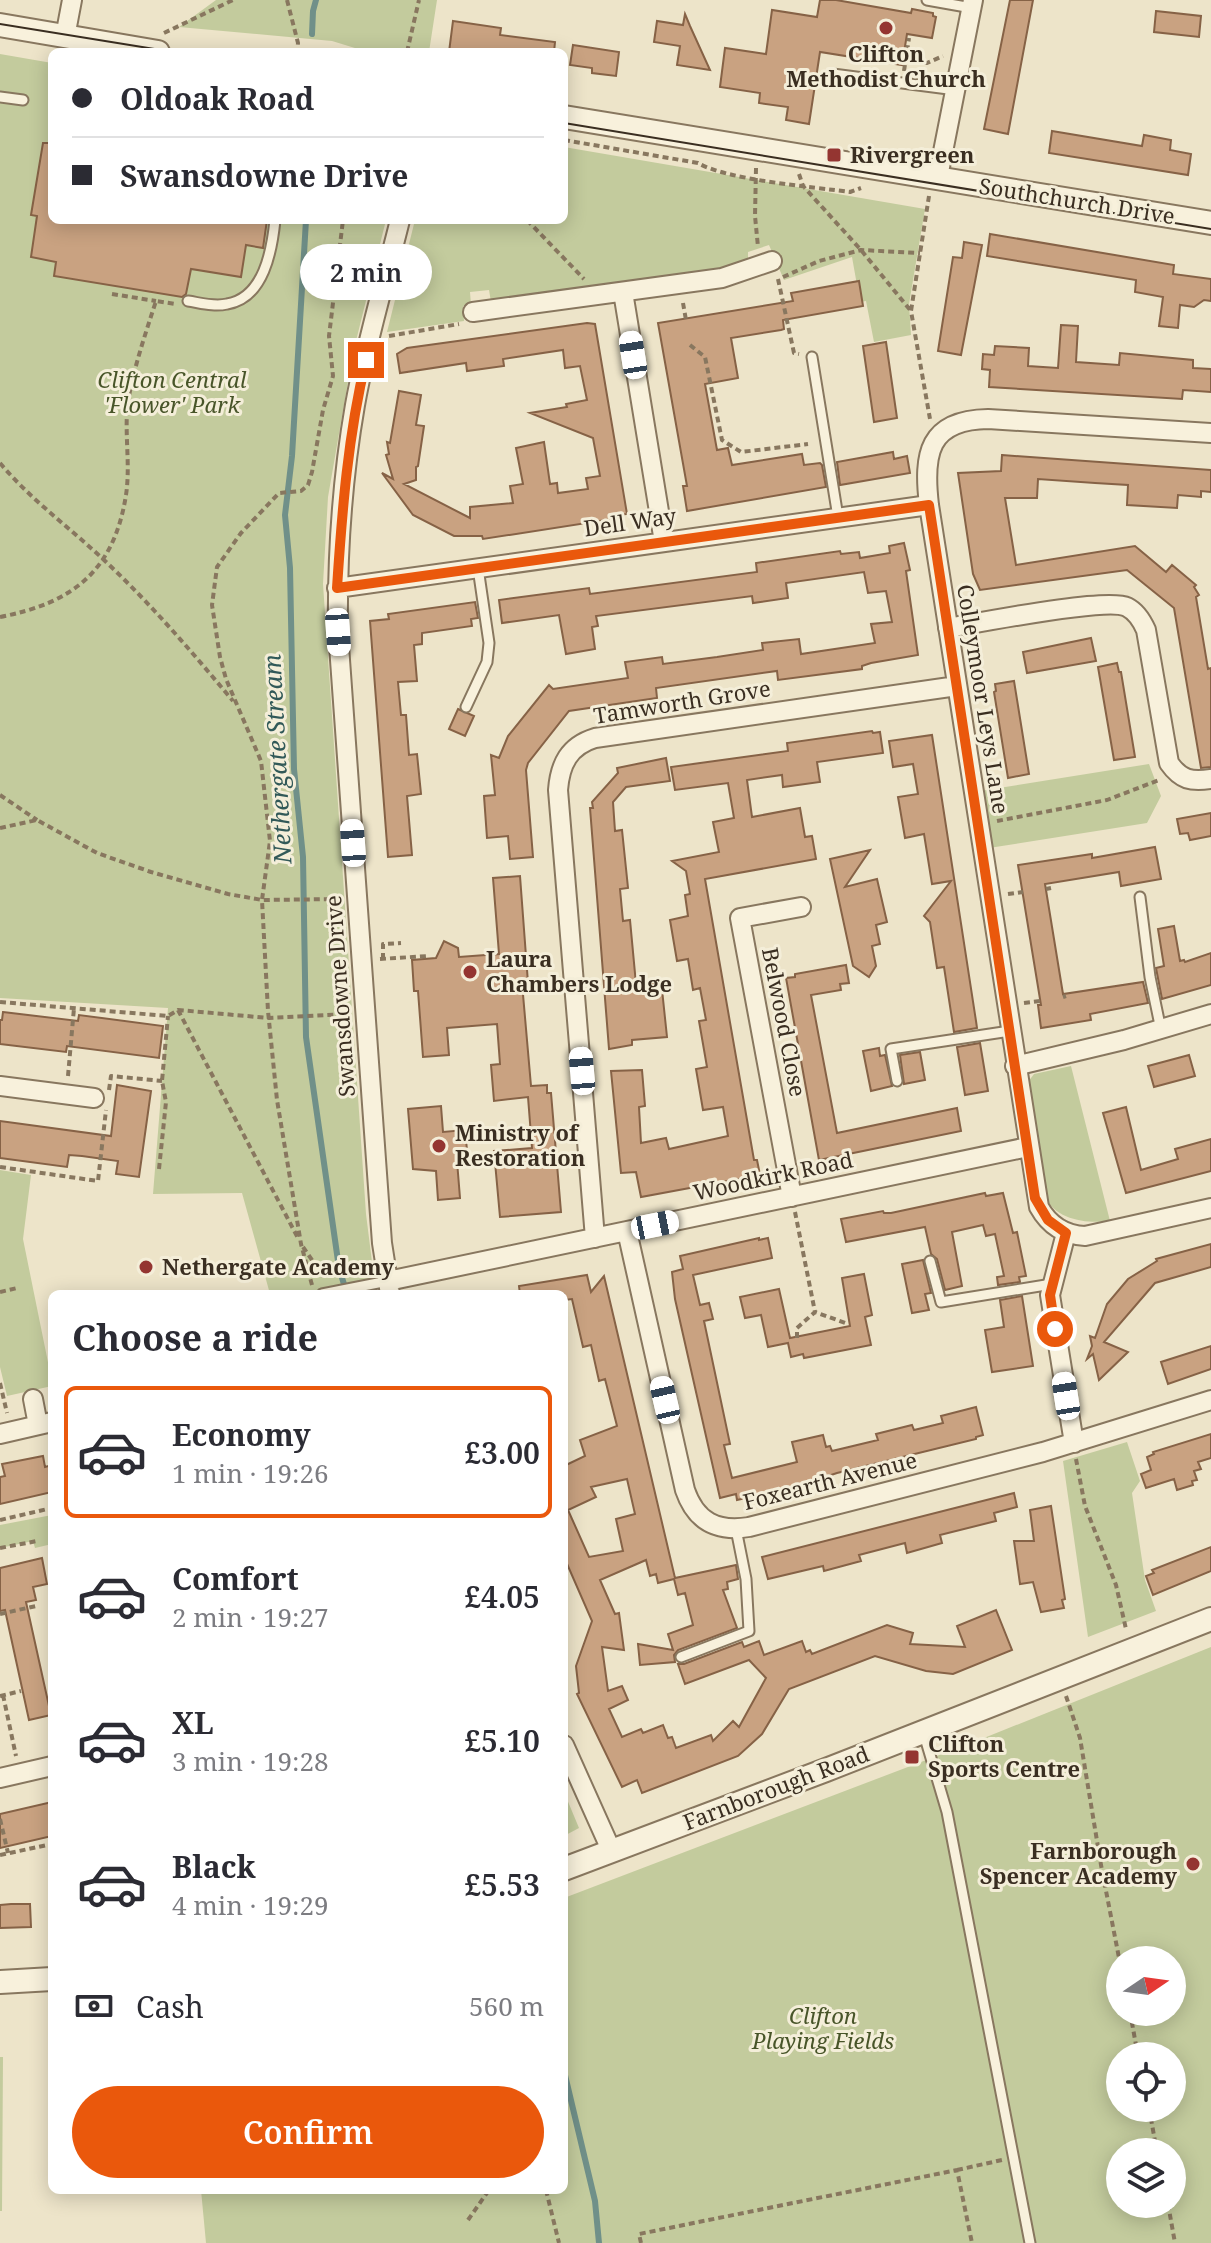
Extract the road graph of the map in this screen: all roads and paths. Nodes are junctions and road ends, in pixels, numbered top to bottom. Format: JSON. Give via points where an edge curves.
{"nodes":[{"id":1,"x":72,"y":0,"type":"edge"},
{"id":2,"x":233,"y":0,"type":"edge"},
{"id":3,"x":287,"y":0,"type":"edge"},
{"id":4,"x":419,"y":0,"type":"edge"},
{"id":5,"x":927,"y":0,"type":"edge"},
{"id":6,"x":973,"y":4,"type":"edge"},
{"id":7,"x":0,"y":25,"type":"edge"},
{"id":8,"x":65,"y":37,"type":"junction"},
{"id":9,"x":909,"y":38,"type":"dead end"},
{"id":10,"x":965,"y":42,"type":"junction"},
{"id":11,"x":132,"y":48,"type":"edge"},
{"id":12,"x":157,"y":48,"type":"edge"},
{"id":13,"x":297,"y":48,"type":"edge"},
{"id":14,"x":408,"y":48,"type":"edge"},
{"id":15,"x":907,"y":53,"type":"junction"},
{"id":16,"x":833,"y":74,"type":"dead end"},
{"id":17,"x":902,"y":83,"type":"junction"},
{"id":18,"x":956,"y":90,"type":"junction"},
{"id":19,"x":0,"y":97,"type":"edge"},
{"id":20,"x":23,"y":100,"type":"dead end"},
{"id":21,"x":568,"y":118,"type":"edge"},
{"id":22,"x":568,"y":141,"type":"edge"},
{"id":23,"x":894,"y":150,"type":"dead end"},
{"id":24,"x":931,"y":152,"type":"dead end"},
{"id":25,"x":756,"y":166,"type":"dead end"},
{"id":26,"x":799,"y":173,"type":"dead end"},
{"id":27,"x":754,"y":178,"type":"junction"},
{"id":28,"x":803,"y":186,"type":"junction"},
{"id":29,"x":934,"y":187,"type":"junction"},
{"id":30,"x":861,"y":188,"type":"dead end"},
{"id":31,"x":1211,"y":223,"type":"edge"},
{"id":32,"x":275,"y":224,"type":"edge"},
{"id":33,"x":343,"y":224,"type":"edge"},
{"id":34,"x":399,"y":224,"type":"edge"},
{"id":35,"x":531,"y":224,"type":"edge"},
{"id":36,"x":861,"y":250,"type":"junction"},
{"id":37,"x":920,"y":253,"type":"junction"},
{"id":38,"x":771,"y":265,"type":"junction"},
{"id":39,"x":623,"y":292,"type":"junction"},
{"id":40,"x":112,"y":294,"type":"dead end"},
{"id":41,"x":600,"y":295,"type":"junction"},
{"id":42,"x":156,"y":301,"type":"junction"},
{"id":43,"x":188,"y":301,"type":"joint"},
{"id":44,"x":478,"y":305,"type":"joint"},
{"id":45,"x":911,"y":311,"type":"junction"},
{"id":46,"x":371,"y":339,"type":"junction"},
{"id":47,"x":690,"y":345,"type":"dead end"},
{"id":48,"x":812,"y":357,"type":"joint"},
{"id":49,"x":942,"y":433,"type":"junction"},
{"id":50,"x":1211,"y":433,"type":"edge"},
{"id":51,"x":808,"y":444,"type":"dead end"},
{"id":52,"x":0,"y":463,"type":"edge"},
{"id":53,"x":929,"y":505,"type":"junction"},
{"id":54,"x":838,"y":517,"type":"junction"},
{"id":55,"x":664,"y":542,"type":"junction"},
{"id":56,"x":103,"y":559,"type":"junction"},
{"id":57,"x":478,"y":568,"type":"junction"},
{"id":58,"x":337,"y":588,"type":"junction"},
{"id":59,"x":0,"y":617,"type":"edge"},
{"id":60,"x":948,"y":628,"type":"junction"},
{"id":61,"x":957,"y":686,"type":"junction"},
{"id":62,"x":238,"y":706,"type":"junction"},
{"id":63,"x":466,"y":707,"type":"dead end"},
{"id":64,"x":1174,"y":770,"type":"junction"},
{"id":65,"x":1211,"y":779,"type":"edge"},
{"id":66,"x":0,"y":795,"type":"edge"},
{"id":67,"x":37,"y":820,"type":"junction"},
{"id":68,"x":978,"y":824,"type":"junction"},
{"id":69,"x":0,"y":828,"type":"edge"},
{"id":70,"x":1140,"y":897,"type":"dead end"},
{"id":71,"x":357,"y":899,"type":"junction"},
{"id":72,"x":262,"y":900,"type":"junction"},
{"id":73,"x":801,"y":907,"type":"dead end"},
{"id":74,"x":401,"y":943,"type":"dead end"},
{"id":75,"x":428,"y":956,"type":"dead end"},
{"id":76,"x":383,"y":959,"type":"junction"},
{"id":77,"x":361,"y":960,"type":"junction"},
{"id":78,"x":0,"y":1002,"type":"edge"},
{"id":79,"x":74,"y":1008,"type":"junction"},
{"id":80,"x":178,"y":1010,"type":"junction"},
{"id":81,"x":365,"y":1013,"type":"junction"},
{"id":82,"x":1211,"y":1014,"type":"edge"},
{"id":83,"x":168,"y":1016,"type":"junction"},
{"id":84,"x":269,"y":1018,"type":"junction"},
{"id":85,"x":1161,"y":1030,"type":"junction"},
{"id":86,"x":1010,"y":1031,"type":"junction"},
{"id":87,"x":1015,"y":1066,"type":"junction"},
{"id":88,"x":162,"y":1081,"type":"junction"},
{"id":89,"x":897,"y":1081,"type":"dead end"},
{"id":90,"x":0,"y":1086,"type":"edge"},
{"id":91,"x":81,"y":1092,"type":"joint"},
{"id":92,"x":1028,"y":1147,"type":"junction"},
{"id":93,"x":0,"y":1167,"type":"edge"},
{"id":94,"x":159,"y":1169,"type":"dead end"},
{"id":95,"x":792,"y":1197,"type":"junction"},
{"id":96,"x":1211,"y":1208,"type":"edge"},
{"id":97,"x":627,"y":1231,"type":"junction"},
{"id":98,"x":1066,"y":1233,"type":"junction"},
{"id":99,"x":595,"y":1238,"type":"junction"},
{"id":100,"x":301,"y":1244,"type":"junction"},
{"id":101,"x":930,"y":1261,"type":"dead end"},
{"id":102,"x":1052,"y":1284,"type":"junction"},
{"id":103,"x":17,"y":1288,"type":"dead end"},
{"id":104,"x":389,"y":1288,"type":"edge"},
{"id":105,"x":314,"y":1290,"type":"edge"},
{"id":106,"x":333,"y":1290,"type":"edge"},
{"id":107,"x":340,"y":1290,"type":"edge"},
{"id":108,"x":0,"y":1292,"type":"edge"},
{"id":109,"x":815,"y":1312,"type":"junction"},
{"id":110,"x":848,"y":1324,"type":"dead end"},
{"id":111,"x":797,"y":1338,"type":"dead end"},
{"id":112,"x":0,"y":1383,"type":"edge"},
{"id":113,"x":33,"y":1399,"type":"dead end"},
{"id":114,"x":1211,"y":1400,"type":"edge"},
{"id":115,"x":45,"y":1423,"type":"edge"},
{"id":116,"x":5,"y":1432,"type":"edge"},
{"id":117,"x":1074,"y":1443,"type":"junction"},
{"id":118,"x":48,"y":1509,"type":"edge"},
{"id":119,"x":0,"y":1520,"type":"edge"},
{"id":120,"x":736,"y":1529,"type":"junction"},
{"id":121,"x":37,"y":1541,"type":"dead end"},
{"id":122,"x":0,"y":1548,"type":"edge"},
{"id":123,"x":36,"y":1606,"type":"dead end"},
{"id":124,"x":0,"y":1614,"type":"edge"},
{"id":125,"x":1211,"y":1619,"type":"edge"},
{"id":126,"x":1126,"y":1629,"type":"dead end"},
{"id":127,"x":681,"y":1657,"type":"dead end"},
{"id":128,"x":1058,"y":1679,"type":"junction"},
{"id":129,"x":21,"y":1691,"type":"dead end"},
{"id":130,"x":2,"y":1695,"type":"edge"},
{"id":131,"x":923,"y":1731,"type":"junction"},
{"id":132,"x":568,"y":1754,"type":"edge"},
{"id":133,"x":48,"y":1767,"type":"edge"},
{"id":134,"x":20,"y":1774,"type":"junction"},
{"id":135,"x":0,"y":1778,"type":"edge"},
{"id":136,"x":0,"y":1819,"type":"edge"},
{"id":137,"x":48,"y":1845,"type":"edge"},
{"id":138,"x":612,"y":1852,"type":"junction"},
{"id":139,"x":8,"y":1853,"type":"junction"},
{"id":140,"x":0,"y":1855,"type":"edge"},
{"id":141,"x":568,"y":1868,"type":"edge"},
{"id":142,"x":1117,"y":1946,"type":"edge"},
{"id":143,"x":48,"y":1979,"type":"edge"},
{"id":144,"x":0,"y":1982,"type":"edge"},
{"id":145,"x":1013,"y":2158,"type":"junction"},
{"id":146,"x":957,"y":2170,"type":"junction"},
{"id":147,"x":486,"y":2194,"type":"edge"},
{"id":148,"x":547,"y":2194,"type":"edge"},
{"id":149,"x":1171,"y":2218,"type":"edge"},
{"id":150,"x":468,"y":2220,"type":"dead end"},
{"id":151,"x":559,"y":2243,"type":"edge"},
{"id":152,"x":641,"y":2243,"type":"edge"},
{"id":153,"x":972,"y":2243,"type":"edge"},
{"id":154,"x":1030,"y":2243,"type":"edge"},
{"id":155,"x":1175,"y":2243,"type":"edge"}],
"edges":[{"from":1,"to":8,"type":"street"},
{"from":2,"to":12,"type":"path","via":[[158,36]]},
{"from":3,"to":13,"type":"path"},
{"from":4,"to":14,"type":"path"},
{"from":5,"to":6,"type":"lane"},
{"from":6,"to":10,"type":"street"},
{"from":7,"to":8,"type":"street"},
{"from":8,"to":11,"type":"street"},
{"from":9,"to":15,"type":"path"},
{"from":10,"to":15,"type":"path","via":[[947,38],[943,56],[927,63]]},
{"from":10,"to":18,"type":"street"},
{"from":15,"to":17,"type":"path"},
{"from":16,"to":17,"type":"lane"},
{"from":17,"to":18,"type":"lane"},
{"from":18,"to":29,"type":"street"},
{"from":19,"to":20,"type":"lane"},
{"from":21,"to":29,"type":"street","name":"Southchurch Drive"},
{"from":22,"to":27,"type":"path"},
{"from":23,"to":24,"type":"path"},
{"from":25,"to":27,"type":"path"},
{"from":26,"to":28,"type":"path"},
{"from":27,"to":28,"type":"path"},
{"from":27,"to":38,"type":"path","via":[[756,238]]},
{"from":28,"to":30,"type":"path","via":[[850,192]]},
{"from":28,"to":36,"type":"path"},
{"from":29,"to":31,"type":"street","name":"Southchurch Drive"},
{"from":29,"to":37,"type":"path"},
{"from":32,"to":43,"type":"lane","via":[[271,257],[241,299],[218,305]]},
{"from":33,"to":62,"type":"path","via":[[329,336],[333,376],[308,485],[275,496],[217,567],[213,620]]},
{"from":34,"to":46,"type":"street","name":"Swansdowne Drive"},
{"from":35,"to":41,"type":"path"},
{"from":36,"to":37,"type":"path"},
{"from":36,"to":38,"type":"path"},
{"from":36,"to":45,"type":"path"},
{"from":37,"to":45,"type":"path"},
{"from":38,"to":39,"type":"street"},
{"from":38,"to":48,"type":"path","via":[[794,353]]},
{"from":39,"to":41,"type":"street"},
{"from":39,"to":55,"type":"street"},
{"from":40,"to":42,"type":"path"},
{"from":41,"to":44,"type":"street"},
{"from":42,"to":43,"type":"path"},
{"from":42,"to":56,"type":"path","via":[[128,397],[126,495]]},
{"from":44,"to":46,"type":"path","via":[[467,323]]},
{"from":45,"to":49,"type":"path","via":[[930,424]]},
{"from":46,"to":58,"type":"street","name":"Swansdowne Drive","via":[[355,403]]},
{"from":47,"to":51,"type":"path","via":[[705,357],[722,440],[741,452]]},
{"from":48,"to":54,"type":"lane"},
{"from":49,"to":50,"type":"street","via":[[966,420],[988,419]]},
{"from":49,"to":53,"type":"street","name":"Colleymoor Leys Lane","via":[[926,466]]},
{"from":52,"to":56,"type":"path"},
{"from":53,"to":54,"type":"street","name":"Dell Way"},
{"from":53,"to":60,"type":"street","name":"Colleymoor Leys Lane"},
{"from":54,"to":55,"type":"street","name":"Dell Way"},
{"from":55,"to":57,"type":"street","name":"Dell Way"},
{"from":56,"to":59,"type":"path","via":[[94,574],[61,598],[33,611]]},
{"from":56,"to":62,"type":"path"},
{"from":57,"to":58,"type":"street","name":"Dell Way"},
{"from":57,"to":63,"type":"lane","via":[[489,643],[487,662]]},
{"from":58,"to":71,"type":"street","name":"Swansdowne Drive"},
{"from":60,"to":61,"type":"street","name":"Colleymoor Leys Lane"},
{"from":60,"to":64,"type":"street","via":[[1100,604],[1128,607],[1146,630]]},
{"from":61,"to":68,"type":"street","name":"Colleymoor Leys Lane"},
{"from":61,"to":99,"type":"street","name":"Tamworth Grove","via":[[595,738],[569,753],[558,790]]},
{"from":62,"to":72,"type":"path","via":[[261,761],[267,805],[270,841]]},
{"from":64,"to":65,"type":"street","via":[[1191,781]]},
{"from":64,"to":68,"type":"path","via":[[1155,783],[1107,800]]},
{"from":66,"to":67,"type":"path"},
{"from":67,"to":69,"type":"path"},
{"from":67,"to":72,"type":"path","via":[[97,853]]},
{"from":68,"to":86,"type":"street","name":"Colleymoor Leys Lane"},
{"from":70,"to":85,"type":"lane"},
{"from":71,"to":72,"type":"path"},
{"from":71,"to":77,"type":"street","name":"Swansdowne Drive"},
{"from":72,"to":84,"type":"path"},
{"from":73,"to":95,"type":"street","name":"Belwood Close","via":[[740,918]]},
{"from":74,"to":76,"type":"path","via":[[383,944]]},
{"from":75,"to":76,"type":"path"},
{"from":76,"to":77,"type":"path"},
{"from":77,"to":81,"type":"street","name":"Swansdowne Drive"},
{"from":78,"to":79,"type":"path"},
{"from":79,"to":83,"type":"path"},
{"from":79,"to":91,"type":"path"},
{"from":80,"to":83,"type":"path"},
{"from":80,"to":84,"type":"path"},
{"from":80,"to":100,"type":"path"},
{"from":81,"to":84,"type":"path"},
{"from":81,"to":104,"type":"street","name":"Swansdowne Drive"},
{"from":82,"to":85,"type":"street"},
{"from":83,"to":88,"type":"path"},
{"from":84,"to":100,"type":"path"},
{"from":85,"to":87,"type":"street"},
{"from":86,"to":87,"type":"street","name":"Colleymoor Leys Lane"},
{"from":86,"to":89,"type":"lane","via":[[891,1049]]},
{"from":87,"to":92,"type":"street","name":"Colleymoor Leys Lane"},
{"from":88,"to":93,"type":"path","via":[[111,1076],[98,1181]]},
{"from":88,"to":94,"type":"path","via":[[166,1102]]},
{"from":90,"to":91,"type":"street"},
{"from":92,"to":95,"type":"street","name":"Woodkirk Road"},
{"from":92,"to":98,"type":"street","name":"Colleymoor Leys Lane","via":[[1039,1207]]},
{"from":95,"to":97,"type":"street","name":"Woodkirk Road"},
{"from":95,"to":109,"type":"path"},
{"from":96,"to":98,"type":"street","via":[[1100,1234]]},
{"from":97,"to":99,"type":"street","name":"Woodkirk Road"},
{"from":97,"to":120,"type":"street","name":"Foxearth Avenue","via":[[689,1502],[706,1522]]},
{"from":98,"to":102,"type":"street"},
{"from":99,"to":104,"type":"street","name":"Woodkirk Road"},
{"from":100,"to":105,"type":"path"},
{"from":100,"to":106,"type":"path"},
{"from":101,"to":102,"type":"lane","via":[[941,1302]]},
{"from":102,"to":117,"type":"street","via":[[1051,1308]]},
{"from":103,"to":108,"type":"path"},
{"from":104,"to":107,"type":"lane"},
{"from":109,"to":110,"type":"path"},
{"from":109,"to":111,"type":"path","via":[[797,1328]]},
{"from":112,"to":116,"type":"path"},
{"from":113,"to":115,"type":"street"},
{"from":114,"to":117,"type":"street","name":"Foxearth Avenue"},
{"from":115,"to":116,"type":"street"},
{"from":117,"to":120,"type":"street","name":"Foxearth Avenue"},
{"from":117,"to":126,"type":"path","via":[[1085,1506],[1116,1585]]},
{"from":118,"to":119,"type":"path"},
{"from":120,"to":127,"type":"lane","via":[[749,1631]]},
{"from":121,"to":122,"type":"path"},
{"from":123,"to":124,"type":"path"},
{"from":125,"to":128,"type":"street","name":"Farnborough Road"},
{"from":128,"to":131,"type":"street","name":"Farnborough Road"},
{"from":128,"to":142,"type":"path","via":[[1080,1738]]},
{"from":129,"to":130,"type":"path"},
{"from":130,"to":134,"type":"path"},
{"from":131,"to":138,"type":"street","name":"Farnborough Road"},
{"from":131,"to":145,"type":"lane","via":[[947,1812]]},
{"from":132,"to":138,"type":"street"},
{"from":133,"to":134,"type":"street"},
{"from":134,"to":135,"type":"street"},
{"from":136,"to":139,"type":"path"},
{"from":137,"to":139,"type":"path"},
{"from":138,"to":141,"type":"street","name":"Farnborough Road"},
{"from":139,"to":140,"type":"path"},
{"from":143,"to":144,"type":"street"},
{"from":145,"to":146,"type":"path"},
{"from":145,"to":154,"type":"lane"},
{"from":146,"to":152,"type":"path","via":[[639,2234]]},
{"from":146,"to":153,"type":"path"},
{"from":147,"to":150,"type":"path"},
{"from":148,"to":151,"type":"path"},
{"from":149,"to":155,"type":"path"}]}
